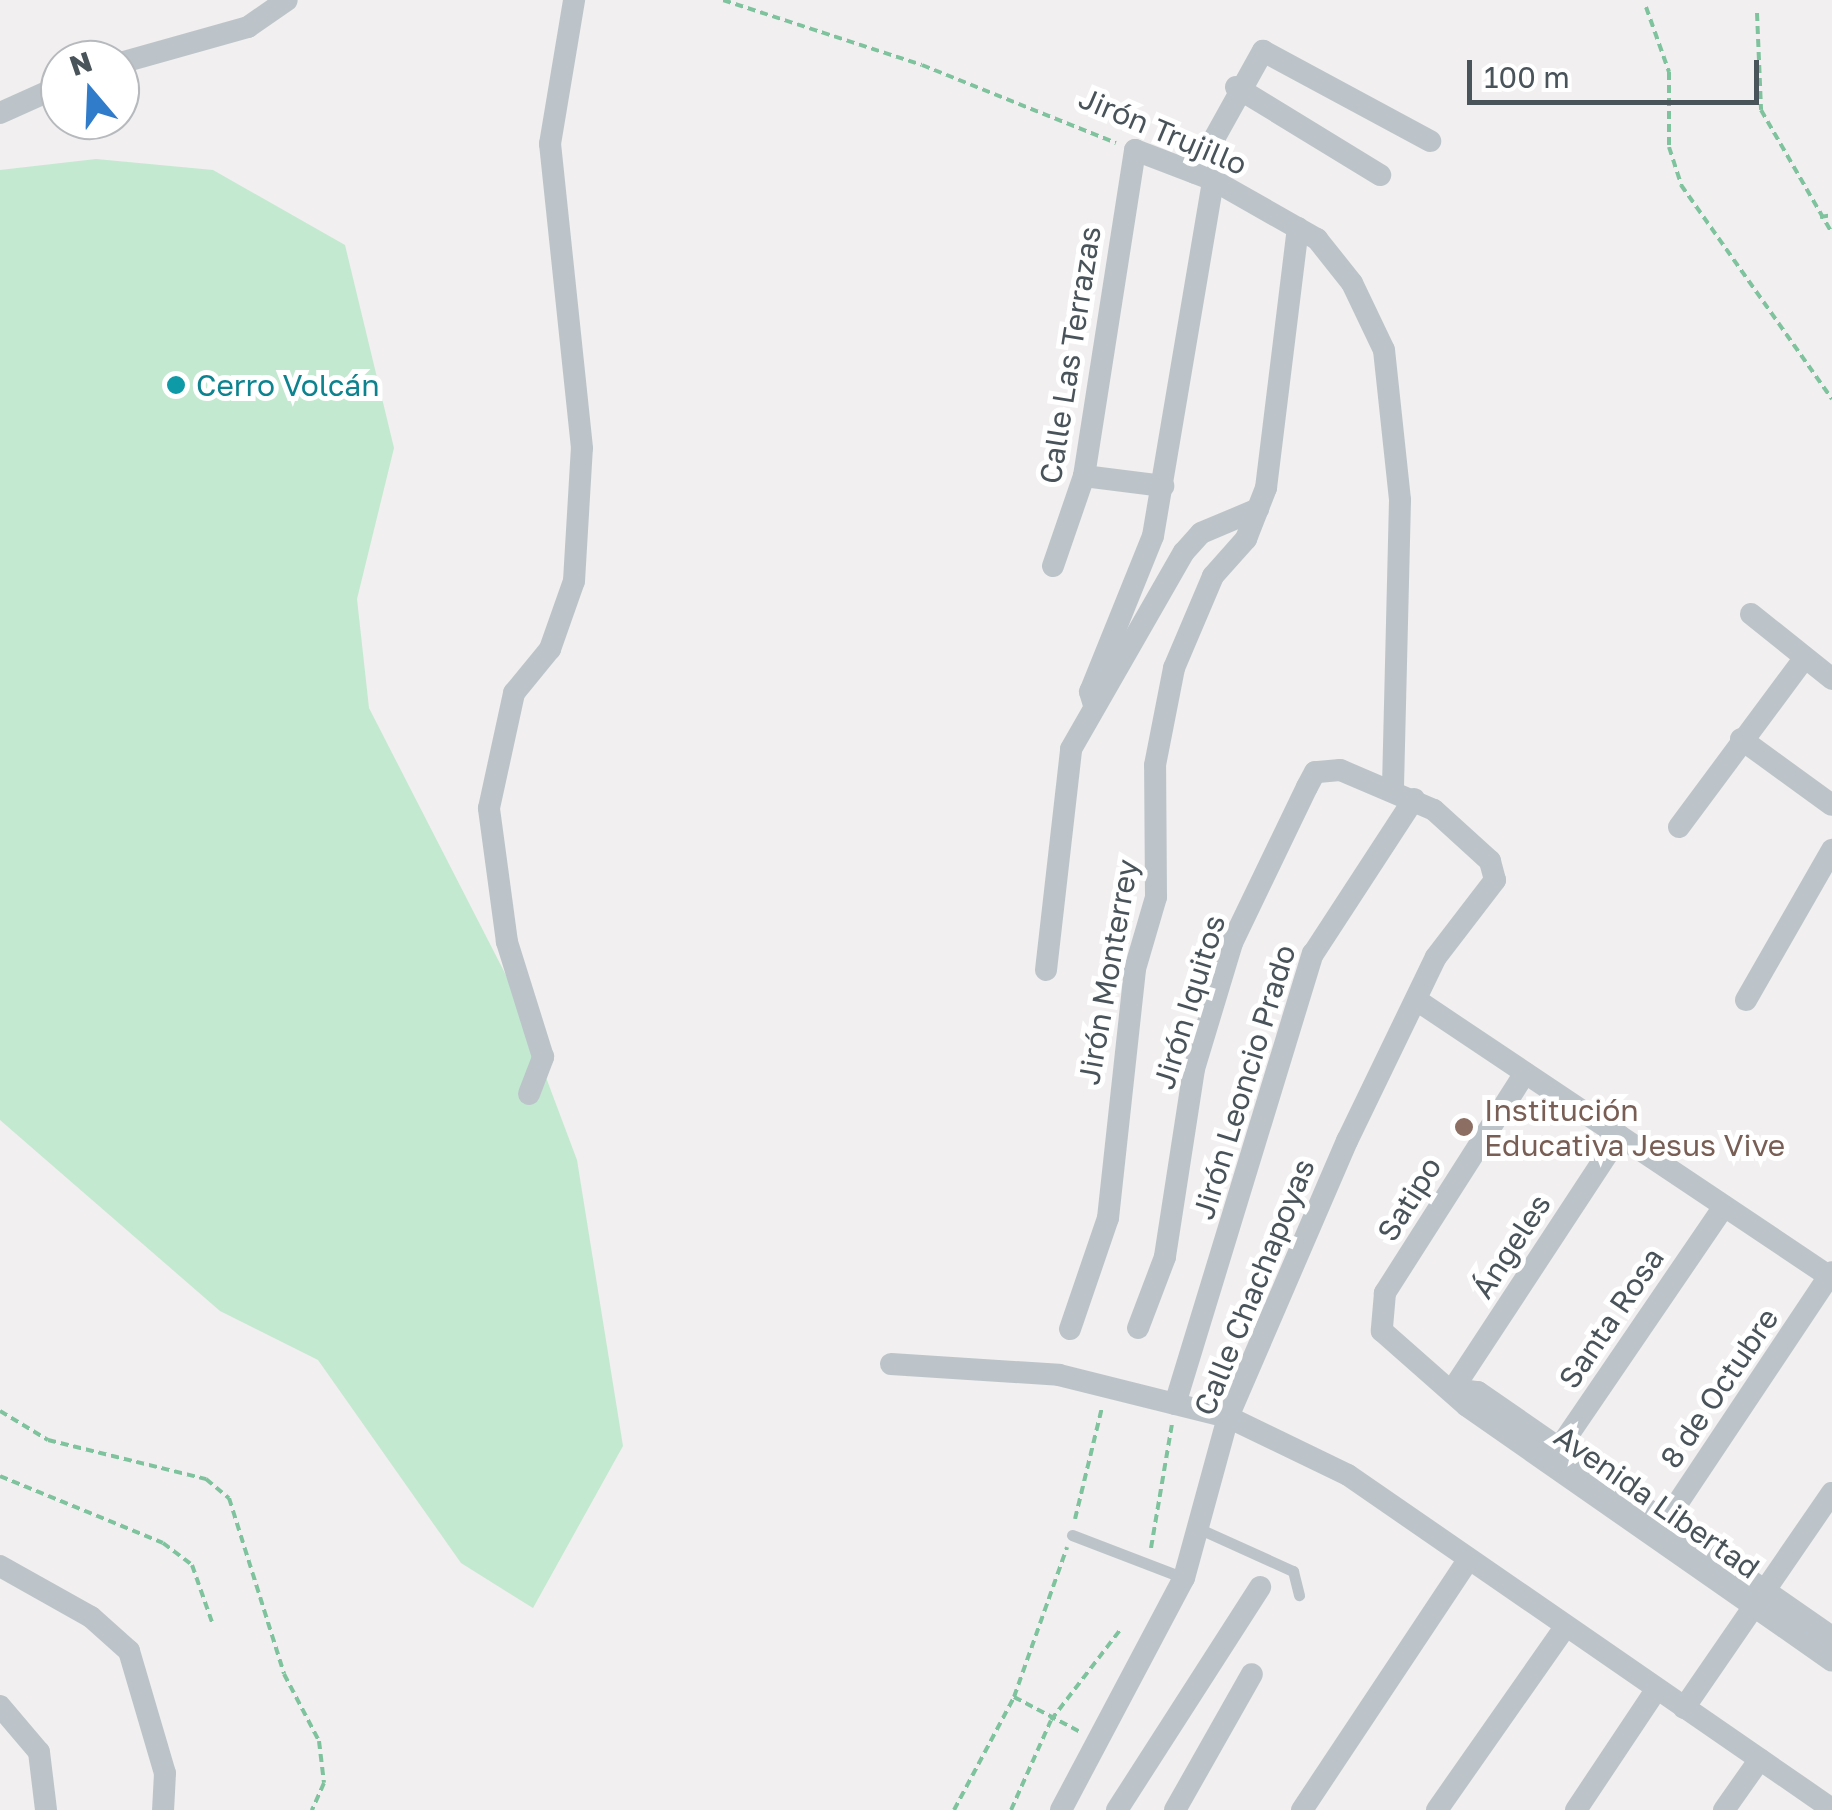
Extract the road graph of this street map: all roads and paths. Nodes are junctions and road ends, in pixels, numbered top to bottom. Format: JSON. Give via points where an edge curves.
{"nodes":[{"id":1,"x":287,"y":0,"type":"edge"},
{"id":2,"x":574,"y":0,"type":"edge"},
{"id":3,"x":723,"y":0,"type":"edge"},
{"id":4,"x":1646,"y":6,"type":"dead end"},
{"id":5,"x":1757,"y":13,"type":"dead end"},
{"id":6,"x":140,"y":57,"type":"edge"},
{"id":7,"x":1236,"y":86,"type":"junction"},
{"id":8,"x":40,"y":95,"type":"edge"},
{"id":9,"x":0,"y":113,"type":"edge"},
{"id":10,"x":1430,"y":142,"type":"dead end"},
{"id":11,"x":1135,"y":150,"type":"junction"},
{"id":12,"x":1380,"y":175,"type":"dead end"},
{"id":13,"x":1204,"y":176,"type":"junction"},
{"id":14,"x":1832,"y":214,"type":"edge"},
{"id":15,"x":1820,"y":217,"type":"junction"},
{"id":16,"x":1298,"y":228,"type":"junction"},
{"id":17,"x":1832,"y":233,"type":"edge"},
{"id":18,"x":1832,"y":399,"type":"edge"},
{"id":19,"x":1084,"y":476,"type":"junction"},
{"id":20,"x":1163,"y":486,"type":"junction"},
{"id":21,"x":1258,"y":509,"type":"junction"},
{"id":22,"x":1053,"y":566,"type":"dead end"},
{"id":23,"x":1751,"y":614,"type":"dead end"},
{"id":24,"x":1803,"y":660,"type":"junction"},
{"id":25,"x":1832,"y":678,"type":"edge"},
{"id":26,"x":1094,"y":705,"type":"junction"},
{"id":27,"x":1741,"y":739,"type":"junction"},
{"id":28,"x":1404,"y":795,"type":"junction"},
{"id":29,"x":1832,"y":806,"type":"edge"},
{"id":30,"x":1680,"y":827,"type":"dead end"},
{"id":31,"x":1832,"y":850,"type":"edge"},
{"id":32,"x":1046,"y":970,"type":"dead end"},
{"id":33,"x":1746,"y":1000,"type":"dead end"},
{"id":34,"x":1418,"y":1001,"type":"junction"},
{"id":35,"x":1525,"y":1072,"type":"junction"},
{"id":36,"x":529,"y":1094,"type":"dead end"},
{"id":37,"x":1619,"y":1136,"type":"junction"},
{"id":38,"x":1724,"y":1206,"type":"junction"},
{"id":39,"x":1830,"y":1274,"type":"edge"},
{"id":40,"x":1378,"y":1308,"type":"joint"},
{"id":41,"x":1138,"y":1328,"type":"dead end"},
{"id":42,"x":1070,"y":1329,"type":"dead end"},
{"id":43,"x":891,"y":1364,"type":"dead end"},
{"id":44,"x":1108,"y":1382,"type":"junction"},
{"id":45,"x":1453,"y":1389,"type":"junction"},
{"id":46,"x":1175,"y":1404,"type":"junction"},
{"id":47,"x":0,"y":1411,"type":"edge"},
{"id":48,"x":1228,"y":1417,"type":"junction"},
{"id":49,"x":1554,"y":1456,"type":"junction"},
{"id":50,"x":0,"y":1476,"type":"edge"},
{"id":51,"x":1832,"y":1493,"type":"edge"},
{"id":52,"x":1661,"y":1529,"type":"junction"},
{"id":53,"x":1202,"y":1530,"type":"junction"},
{"id":54,"x":1072,"y":1535,"type":"junction"},
{"id":55,"x":1468,"y":1560,"type":"junction"},
{"id":56,"x":0,"y":1566,"type":"edge"},
{"id":57,"x":1148,"y":1570,"type":"junction"},
{"id":58,"x":1184,"y":1578,"type":"junction"},
{"id":59,"x":1260,"y":1588,"type":"dead end"},
{"id":60,"x":1299,"y":1595,"type":"dead end"},
{"id":61,"x":1760,"y":1598,"type":"junction"},
{"id":62,"x":213,"y":1625,"type":"dead end"},
{"id":63,"x":1565,"y":1627,"type":"junction"},
{"id":64,"x":1120,"y":1630,"type":"dead end"},
{"id":65,"x":1832,"y":1637,"type":"edge"},
{"id":66,"x":1832,"y":1661,"type":"edge"},
{"id":67,"x":1252,"y":1674,"type":"dead end"},
{"id":68,"x":1656,"y":1690,"type":"junction"},
{"id":69,"x":0,"y":1706,"type":"edge"},
{"id":70,"x":1684,"y":1708,"type":"junction"},
{"id":71,"x":1760,"y":1759,"type":"junction"},
{"id":72,"x":1832,"y":1809,"type":"edge"},
{"id":73,"x":46,"y":1810,"type":"edge"},
{"id":74,"x":163,"y":1810,"type":"edge"},
{"id":75,"x":312,"y":1810,"type":"edge"},
{"id":76,"x":954,"y":1810,"type":"edge"},
{"id":77,"x":1011,"y":1810,"type":"edge"},
{"id":78,"x":1061,"y":1810,"type":"edge"},
{"id":79,"x":1117,"y":1810,"type":"edge"},
{"id":80,"x":1176,"y":1810,"type":"edge"},
{"id":81,"x":1302,"y":1810,"type":"edge"},
{"id":82,"x":1437,"y":1810,"type":"edge"},
{"id":83,"x":1576,"y":1810,"type":"edge"},
{"id":84,"x":1724,"y":1810,"type":"edge"}],
"edges":[{"from":1,"to":6,"type":"street","via":[[248,27]]},
{"from":2,"to":36,"type":"street","via":[[550,144],[582,448],[574,581],[550,650],[514,693],[489,808],[507,942],[543,1057]]},
{"from":3,"to":11,"type":"path","name":"Jirón Trujillo","via":[[922,65]]},
{"from":4,"to":18,"type":"path","via":[[1669,72],[1669,147],[1681,185]]},
{"from":5,"to":15,"type":"path","via":[[1762,110]]},
{"from":7,"to":10,"type":"street","via":[[1252,56],[1278,52]]},
{"from":7,"to":12,"type":"street"},
{"from":7,"to":13,"type":"street"},
{"from":8,"to":9,"type":"street"},
{"from":11,"to":13,"type":"street","name":"Jirón Trujillo"},
{"from":11,"to":19,"type":"street","name":"Calle Las Terrazas"},
{"from":13,"to":16,"type":"street","name":"Jirón Trujillo"},
{"from":13,"to":20,"type":"street"},
{"from":14,"to":15,"type":"path"},
{"from":15,"to":17,"type":"path"},
{"from":16,"to":21,"type":"street","name":"Jirón Monterrey"},
{"from":16,"to":28,"type":"street","name":"Jirón Trujillo","via":[[1352,283],[1395,397]]},
{"from":19,"to":20,"type":"street"},
{"from":19,"to":22,"type":"street","name":"Calle Las Terrazas"},
{"from":20,"to":26,"type":"street","via":[[1153,536],[1090,692]]},
{"from":21,"to":26,"type":"street","via":[[1201,534],[1184,552]]},
{"from":21,"to":42,"type":"street","name":"Jirón Monterrey","via":[[1246,539],[1212,576],[1174,668],[1155,765],[1156,896],[1133,987],[1108,1218]]},
{"from":23,"to":24,"type":"street"},
{"from":24,"to":25,"type":"street"},
{"from":24,"to":27,"type":"street"},
{"from":26,"to":32,"type":"street","via":[[1062,793]]},
{"from":27,"to":29,"type":"street"},
{"from":27,"to":30,"type":"street"},
{"from":28,"to":34,"type":"street","name":"Calle Chachapoyas","via":[[1495,871]]},
{"from":28,"to":41,"type":"street","name":"Jirón Iquitos","via":[[1325,768],[1232,943],[1194,1069],[1165,1258]]},
{"from":28,"to":46,"type":"street","name":"Jirón Leoncio Prado","via":[[1313,954]]},
{"from":31,"to":33,"type":"street"},
{"from":34,"to":35,"type":"street"},
{"from":34,"to":48,"type":"street","name":"Calle Chachapoyas"},
{"from":35,"to":37,"type":"street"},
{"from":35,"to":40,"type":"street","name":"Satipo"},
{"from":37,"to":38,"type":"street"},
{"from":37,"to":45,"type":"street","name":"Ángeles"},
{"from":38,"to":39,"type":"street"},
{"from":38,"to":49,"type":"street","name":"Santa Rosa"},
{"from":39,"to":52,"type":"street","name":"8 de Octubre"},
{"from":40,"to":45,"type":"street","name":"Avenida Libertad","via":[[1394,1345]]},
{"from":43,"to":44,"type":"street"},
{"from":44,"to":46,"type":"street"},
{"from":44,"to":54,"type":"path"},
{"from":45,"to":49,"type":"street","name":"Avenida Libertad","via":[[1478,1392]]},
{"from":46,"to":48,"type":"street"},
{"from":46,"to":57,"type":"path"},
{"from":47,"to":75,"type":"path","via":[[48,1440],[206,1479],[229,1498],[284,1674],[319,1741],[324,1784]]},
{"from":48,"to":53,"type":"street","name":"Calle Chachapoyas"},
{"from":48,"to":55,"type":"street","via":[[1348,1474]]},
{"from":49,"to":52,"type":"street","name":"Avenida Libertad"},
{"from":50,"to":62,"type":"path","via":[[163,1542],[192,1565]]},
{"from":51,"to":61,"type":"street"},
{"from":52,"to":61,"type":"street","name":"Avenida Libertad"},
{"from":53,"to":58,"type":"street","name":"Calle Chachapoyas"},
{"from":53,"to":60,"type":"lane","via":[[1293,1571]]},
{"from":54,"to":57,"type":"lane"},
{"from":54,"to":76,"type":"path","via":[[1014,1697]]},
{"from":55,"to":63,"type":"street"},
{"from":55,"to":81,"type":"street"},
{"from":56,"to":74,"type":"street","via":[[91,1617],[129,1651],[164,1772]]},
{"from":57,"to":58,"type":"lane"},
{"from":58,"to":78,"type":"street","name":"Calle Chachapoyas","via":[[1152,1653]]},
{"from":59,"to":79,"type":"street"},
{"from":61,"to":65,"type":"street","name":"Avenida Libertad"},
{"from":61,"to":66,"type":"street","name":"Avenida Libertad"},
{"from":61,"to":70,"type":"street"},
{"from":63,"to":68,"type":"street"},
{"from":63,"to":82,"type":"street"},
{"from":64,"to":77,"type":"path","via":[[1051,1720]]},
{"from":67,"to":80,"type":"street"},
{"from":68,"to":70,"type":"street"},
{"from":68,"to":83,"type":"street"},
{"from":69,"to":73,"type":"street","via":[[39,1752]]},
{"from":70,"to":71,"type":"street"},
{"from":71,"to":72,"type":"street"},
{"from":71,"to":84,"type":"street"}]}
